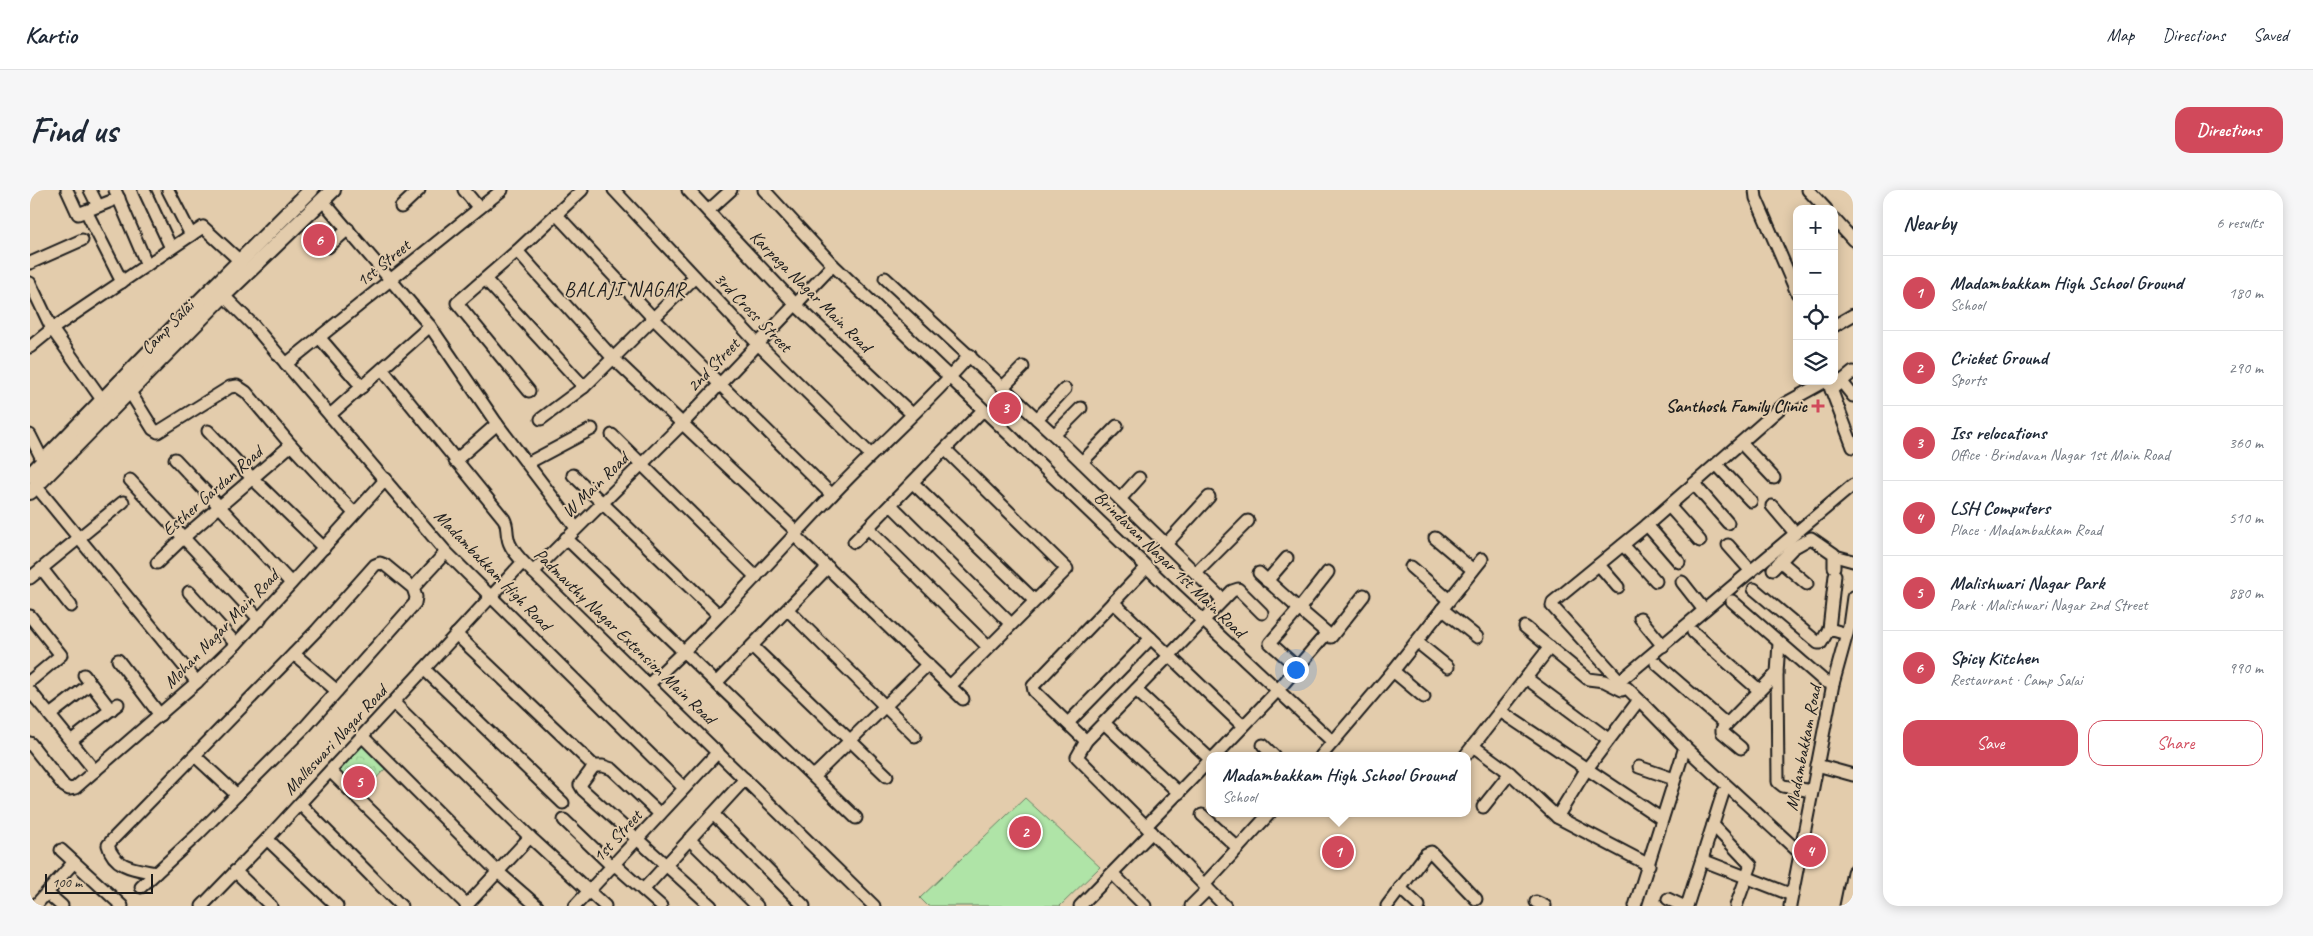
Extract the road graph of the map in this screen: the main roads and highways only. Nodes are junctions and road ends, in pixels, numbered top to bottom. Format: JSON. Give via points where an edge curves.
{"nodes":[{"id":1,"x":311,"y":190,"type":"edge"},
{"id":2,"x":333,"y":190,"type":"edge"},
{"id":3,"x":219,"y":291,"type":"junction"},
{"id":4,"x":32,"y":484,"type":"edge"}],
"edges":[{"from":1,"to":3,"type":"main road","name":"Camp Salai","via":[[240,261]]},
{"from":2,"to":3,"type":"main road","name":"Camp Salai"},
{"from":3,"to":4,"type":"main road","name":"Camp Salai","via":[[130,392]]},
{"from":3,"to":4,"type":"main road","name":"Camp Salai","via":[[102,401],[43,462]]}]}
